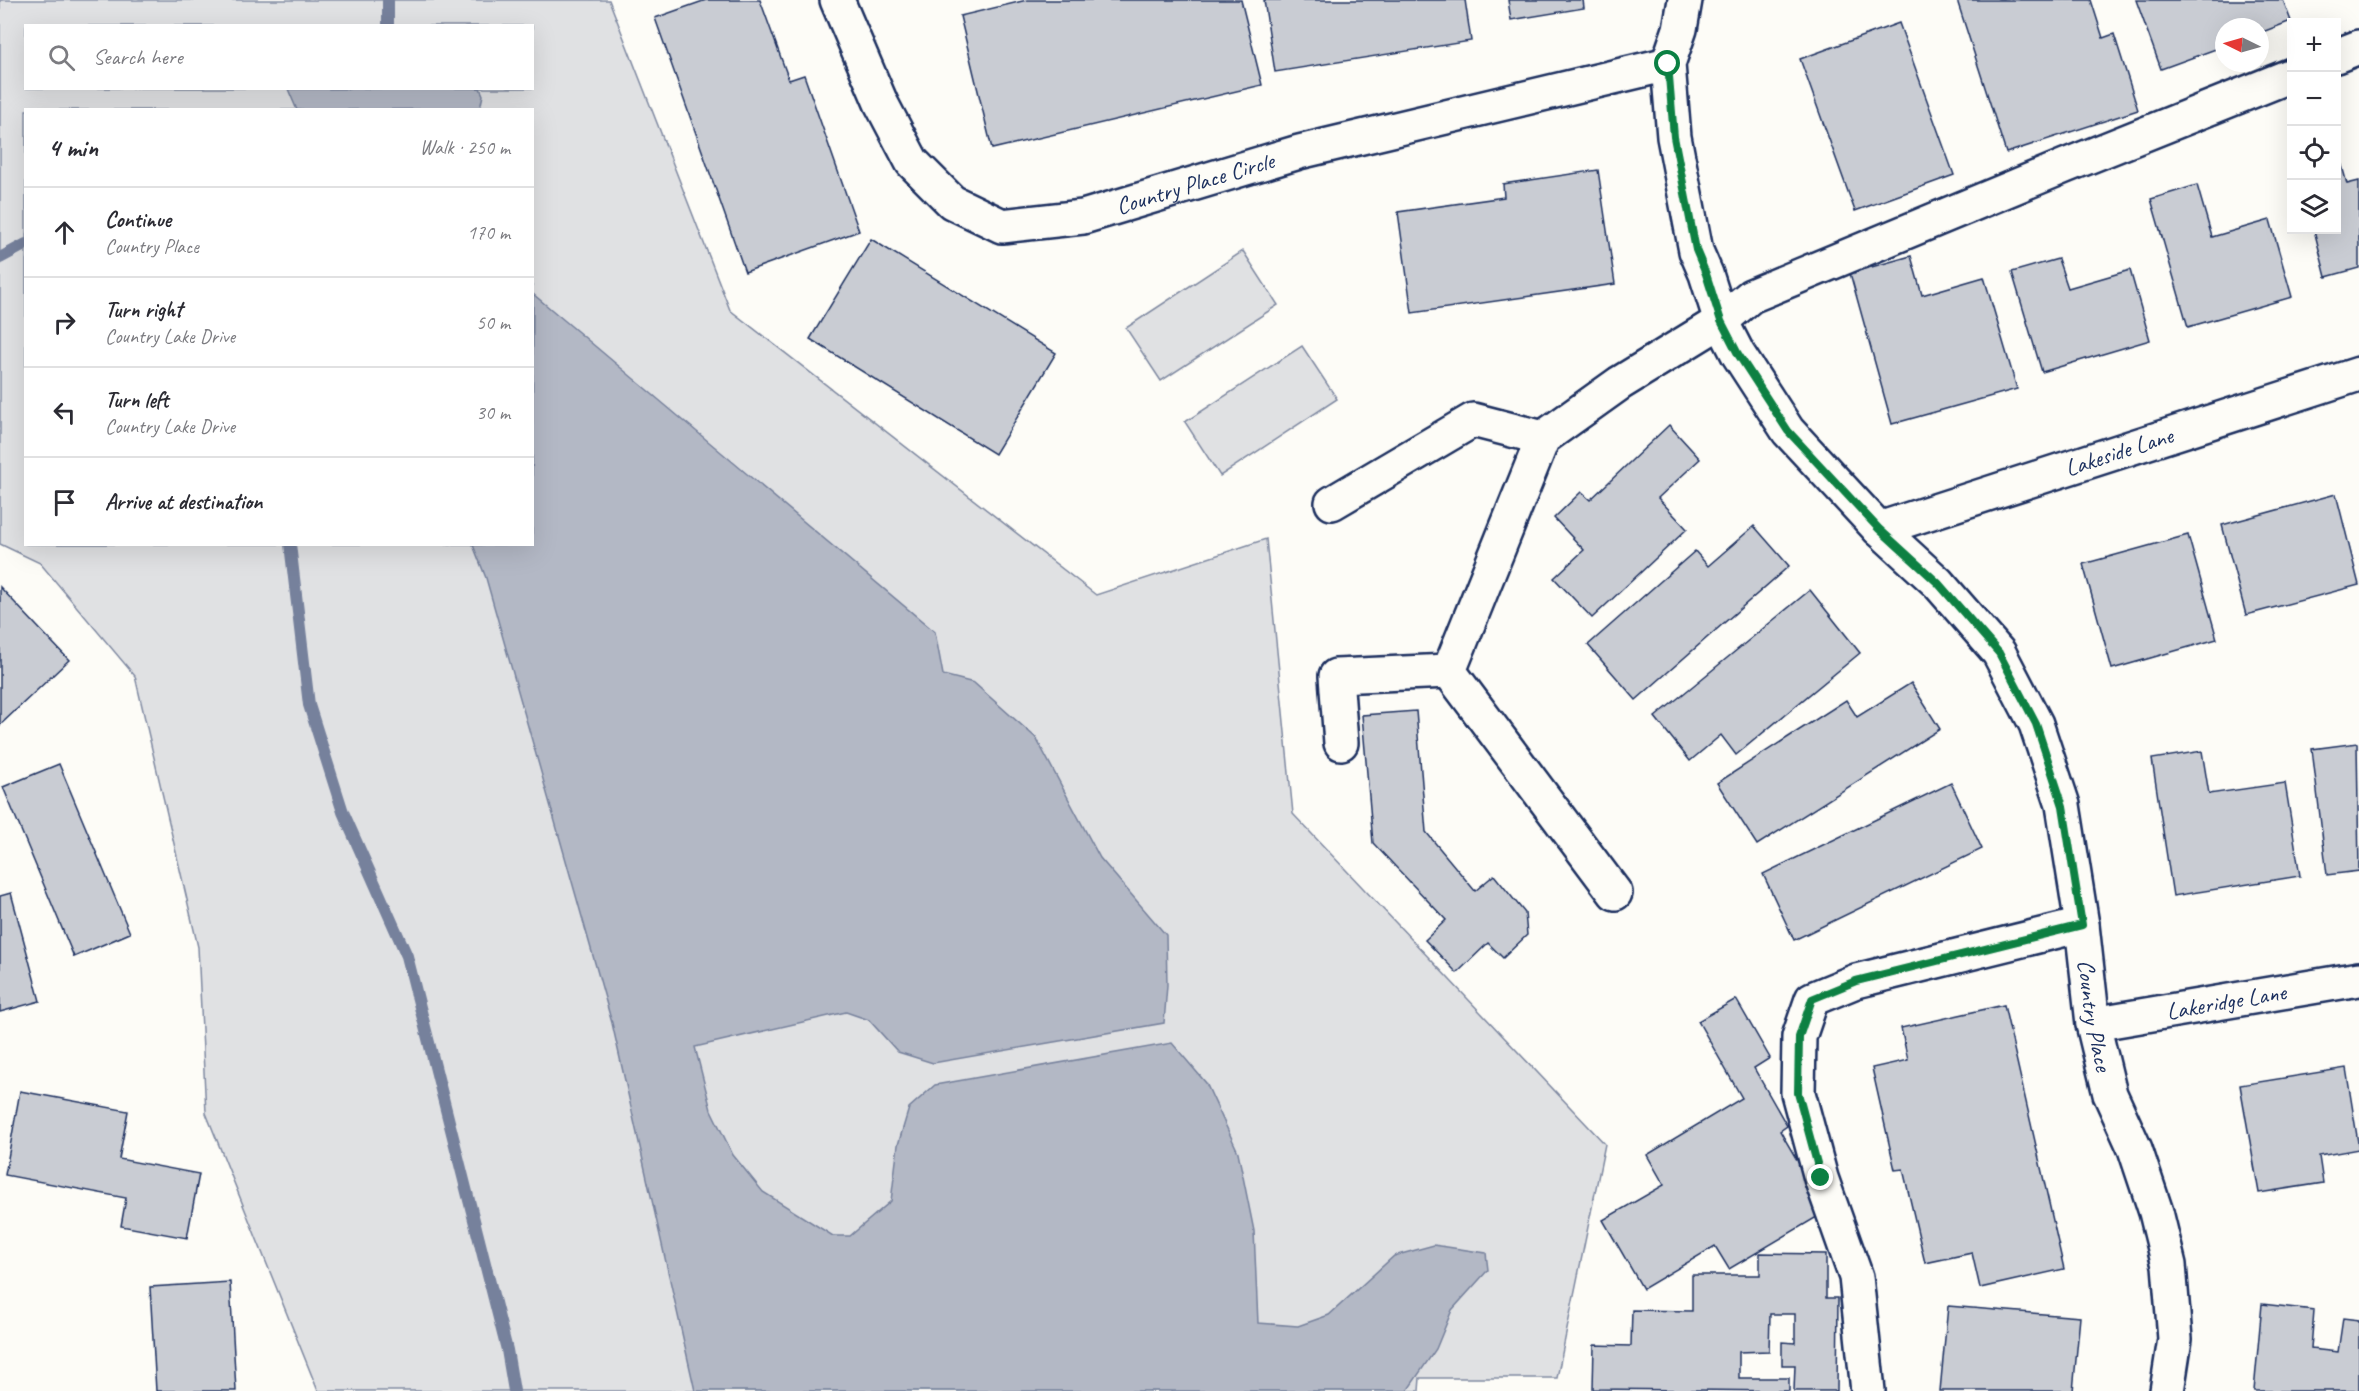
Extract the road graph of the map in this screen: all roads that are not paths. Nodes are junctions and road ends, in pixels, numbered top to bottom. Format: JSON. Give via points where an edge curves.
{"nodes":[{"id":1,"x":837,"y":0,"type":"edge"},
{"id":2,"x":1685,"y":0,"type":"edge"},
{"id":3,"x":2359,"y":47,"type":"edge"},
{"id":4,"x":2341,"y":54,"type":"edge"},
{"id":5,"x":1668,"y":64,"type":"junction"},
{"id":6,"x":2287,"y":77,"type":"edge"},
{"id":7,"x":1721,"y":321,"type":"junction"},
{"id":8,"x":2359,"y":375,"type":"edge"},
{"id":9,"x":1543,"y":438,"type":"junction"},
{"id":10,"x":1332,"y":502,"type":"dead end"},
{"id":11,"x":1879,"y":529,"type":"junction"},
{"id":12,"x":1449,"y":671,"type":"junction"},
{"id":13,"x":1341,"y":743,"type":"dead end"},
{"id":14,"x":1615,"y":893,"type":"dead end"},
{"id":15,"x":2082,"y":925,"type":"junction"},
{"id":16,"x":2359,"y":979,"type":"edge"},
{"id":17,"x":2093,"y":1024,"type":"junction"},
{"id":18,"x":1868,"y":1391,"type":"edge"},
{"id":19,"x":2167,"y":1391,"type":"edge"}],
"edges":[{"from":1,"to":5,"type":"street","name":"Country Place Circle","via":[[881,103],[912,162],[952,202],[1002,226],[1083,217],[1299,152]]},
{"from":2,"to":5,"type":"street","name":"Country Place"},
{"from":3,"to":4,"type":"street"},
{"from":5,"to":7,"type":"street","name":"Country Place","via":[[1674,137],[1696,250]]},
{"from":6,"to":7,"type":"street","via":[[1751,297]]},
{"from":7,"to":9,"type":"street","via":[[1620,383]]},
{"from":7,"to":11,"type":"street","name":"Country Place","via":[[1788,431]]},
{"from":8,"to":11,"type":"street","name":"Lakeside Lane"},
{"from":9,"to":10,"type":"street","via":[[1473,420]]},
{"from":9,"to":12,"type":"street"},
{"from":11,"to":15,"type":"street","name":"Country Place","via":[[1938,583],[1999,653],[2036,724],[2063,806]]},
{"from":12,"to":13,"type":"street","via":[[1336,676]]},
{"from":12,"to":14,"type":"street"},
{"from":15,"to":17,"type":"street","name":"Country Place"},
{"from":15,"to":18,"type":"street","via":[[1856,981],[1812,999],[1799,1037],[1798,1093],[1821,1178],[1856,1277]]},
{"from":16,"to":17,"type":"street","name":"Lakeridge Lane"},
{"from":17,"to":19,"type":"street","name":"Country Place","via":[[2110,1095],[2135,1149],[2169,1265],[2175,1339]]}]}
